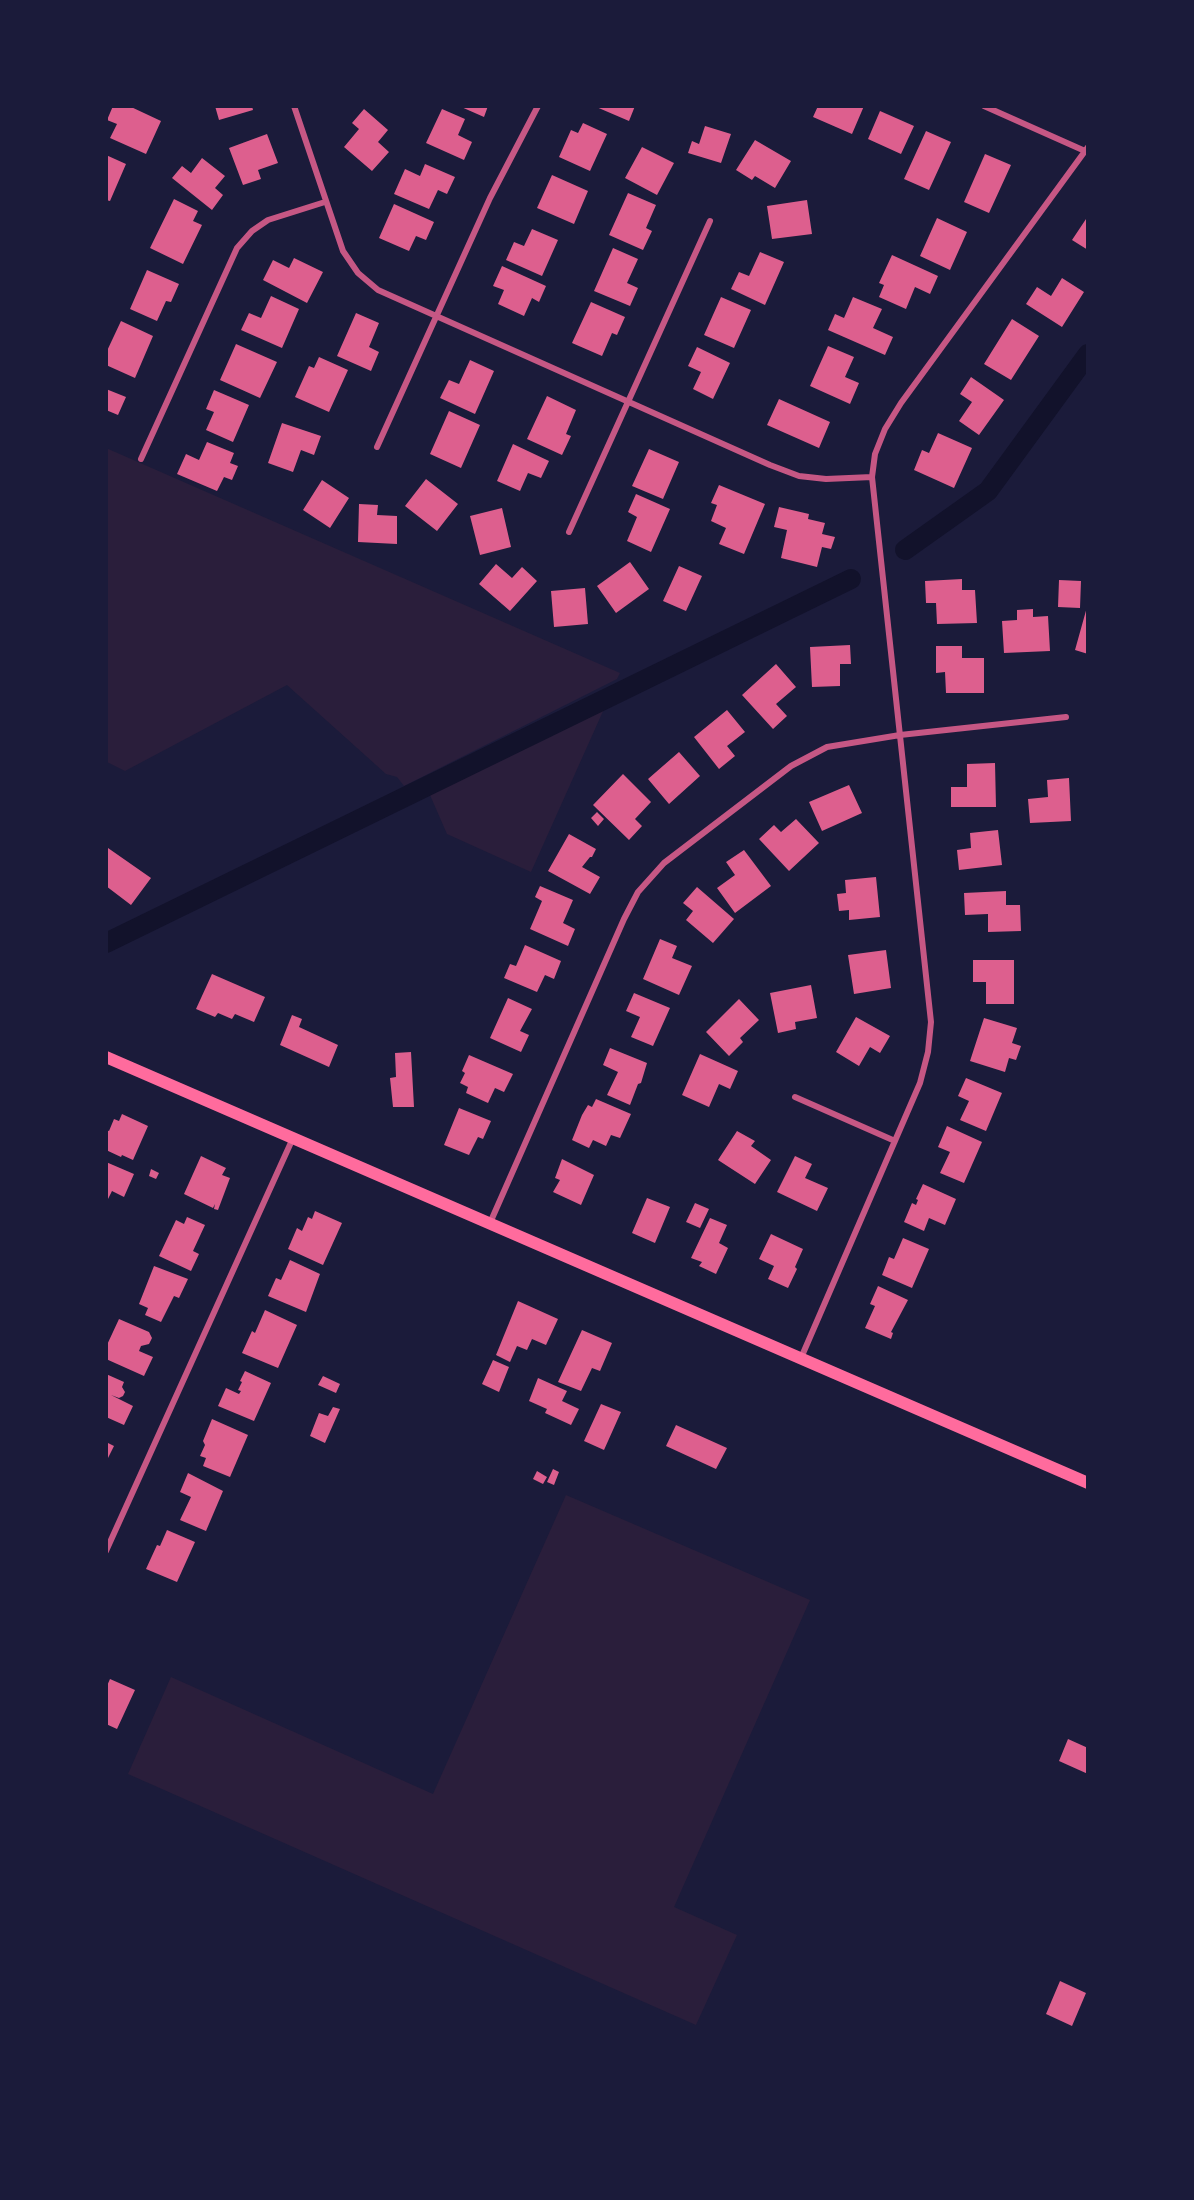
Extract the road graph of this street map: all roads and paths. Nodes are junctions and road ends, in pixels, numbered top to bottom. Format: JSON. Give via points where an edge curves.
{"nodes":[{"id":1,"x":294,"y":106,"type":"edge"},
{"id":2,"x":538,"y":106,"type":"edge"},
{"id":3,"x":984,"y":106,"type":"edge"},
{"id":4,"x":1086,"y":149,"type":"edge"},
{"id":5,"x":325,"y":202,"type":"junction"},
{"id":6,"x":710,"y":221,"type":"dead end"},
{"id":7,"x":435,"y":316,"type":"junction"},
{"id":8,"x":628,"y":402,"type":"junction"},
{"id":9,"x":377,"y":447,"type":"dead end"},
{"id":10,"x":141,"y":459,"type":"dead end"},
{"id":11,"x":872,"y":477,"type":"junction"},
{"id":12,"x":569,"y":531,"type":"dead end"},
{"id":13,"x":1066,"y":717,"type":"dead end"},
{"id":14,"x":900,"y":735,"type":"junction"},
{"id":15,"x":106,"y":1057,"type":"edge"},
{"id":16,"x":795,"y":1096,"type":"dead end"},
{"id":17,"x":293,"y":1138,"type":"junction"},
{"id":18,"x":895,"y":1141,"type":"junction"},
{"id":19,"x":490,"y":1223,"type":"junction"},
{"id":20,"x":801,"y":1358,"type":"junction"},
{"id":21,"x":1088,"y":1483,"type":"edge"},
{"id":22,"x":106,"y":1551,"type":"edge"}],
"edges":[{"from":1,"to":5,"type":"street"},
{"from":2,"to":7,"type":"street"},
{"from":3,"to":4,"type":"street"},
{"from":4,"to":11,"type":"street","via":[[901,403],[875,454]]},
{"from":5,"to":7,"type":"street","via":[[343,251],[358,273],[378,290]]},
{"from":5,"to":10,"type":"street","via":[[268,220],[237,248]]},
{"from":6,"to":8,"type":"street"},
{"from":7,"to":8,"type":"street"},
{"from":7,"to":9,"type":"street"},
{"from":8,"to":11,"type":"street","via":[[799,476]]},
{"from":8,"to":12,"type":"street"},
{"from":11,"to":14,"type":"street"},
{"from":13,"to":14,"type":"street"},
{"from":14,"to":18,"type":"street","via":[[931,1022],[920,1083]]},
{"from":14,"to":19,"type":"street","via":[[827,747],[810,754],[664,863],[638,892]]},
{"from":15,"to":17,"type":"main road"},
{"from":16,"to":18,"type":"street"},
{"from":17,"to":19,"type":"main road"},
{"from":17,"to":22,"type":"street"},
{"from":18,"to":20,"type":"street"},
{"from":19,"to":20,"type":"main road"},
{"from":20,"to":21,"type":"main road"}]}
